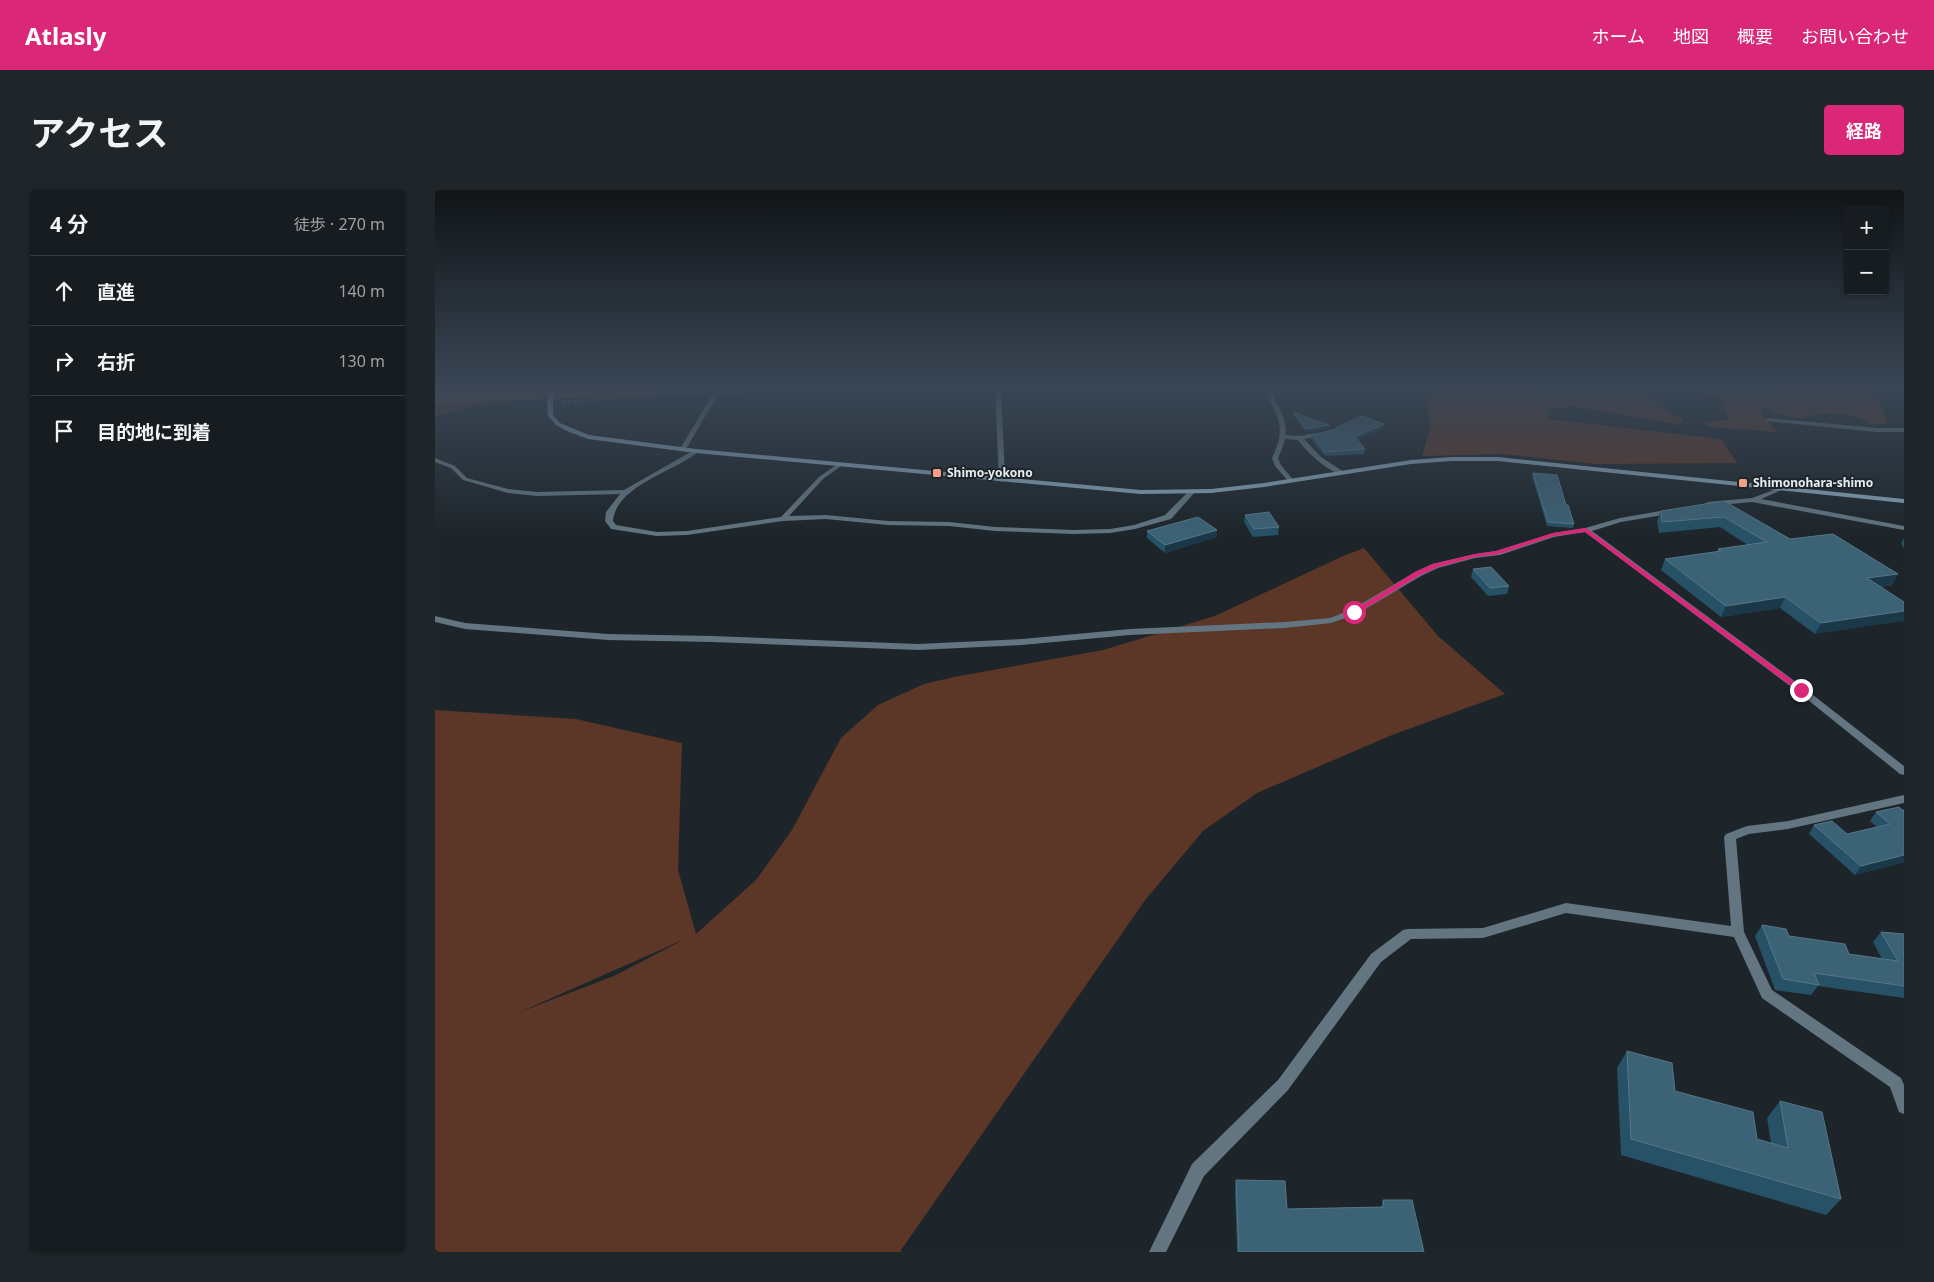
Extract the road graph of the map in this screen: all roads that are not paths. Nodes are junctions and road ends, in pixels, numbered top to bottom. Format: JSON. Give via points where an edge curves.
{"nodes":[{"id":1,"x":1300,"y":438,"type":"edge"},
{"id":2,"x":600,"y":439,"type":"edge"},
{"id":3,"x":689,"y":439,"type":"edge"},
{"id":4,"x":1000,"y":439,"type":"edge"},
{"id":5,"x":1284,"y":439,"type":"edge"},
{"id":6,"x":683,"y":449,"type":"junction"},
{"id":7,"x":696,"y":451,"type":"junction"},
{"id":8,"x":435,"y":460,"type":"edge"},
{"id":9,"x":839,"y":465,"type":"junction"},
{"id":10,"x":1342,"y":473,"type":"junction"},
{"id":11,"x":1002,"y":480,"type":"junction"},
{"id":12,"x":1291,"y":481,"type":"junction"},
{"id":13,"x":1781,"y":489,"type":"junction"},
{"id":14,"x":625,"y":492,"type":"junction"},
{"id":15,"x":1191,"y":492,"type":"junction"},
{"id":16,"x":1752,"y":500,"type":"junction"},
{"id":17,"x":1904,"y":501,"type":"edge"},
{"id":18,"x":1703,"y":504,"type":"edge"},
{"id":19,"x":1676,"y":510,"type":"edge"},
{"id":20,"x":783,"y":519,"type":"junction"},
{"id":21,"x":1904,"y":528,"type":"edge"},
{"id":22,"x":1586,"y":530,"type":"junction"},
{"id":23,"x":435,"y":619,"type":"edge"},
{"id":24,"x":1904,"y":771,"type":"edge"},
{"id":25,"x":1904,"y":799,"type":"edge"},
{"id":26,"x":1738,"y":932,"type":"junction"},
{"id":27,"x":1904,"y":1107,"type":"edge"},
{"id":28,"x":1157,"y":1252,"type":"edge"}],
"edges":[{"from":1,"to":10,"type":"street","via":[[1316,458]]},
{"from":2,"to":6,"type":"main road"},
{"from":3,"to":6,"type":"street"},
{"from":4,"to":11,"type":"street"},
{"from":5,"to":12,"type":"street","via":[[1275,458]]},
{"from":6,"to":7,"type":"main road"},
{"from":7,"to":9,"type":"main road"},
{"from":7,"to":14,"type":"street"},
{"from":8,"to":14,"type":"street","via":[[453,467],[465,479],[508,491],[537,494]]},
{"from":9,"to":11,"type":"main road"},
{"from":9,"to":20,"type":"street","via":[[821,478]]},
{"from":10,"to":12,"type":"main road"},
{"from":10,"to":13,"type":"main road","via":[[1411,462],[1498,459]]},
{"from":11,"to":15,"type":"main road","via":[[1141,492]]},
{"from":12,"to":15,"type":"main road"},
{"from":13,"to":16,"type":"street"},
{"from":13,"to":17,"type":"main road"},
{"from":14,"to":20,"type":"street","via":[[610,512],[609,521],[614,526],[638,532],[687,533]]},
{"from":15,"to":20,"type":"street","via":[[1168,517],[1110,531],[995,529],[826,517]]},
{"from":16,"to":18,"type":"street"},
{"from":16,"to":21,"type":"street"},
{"from":19,"to":22,"type":"street"},
{"from":22,"to":23,"type":"street","via":[[1553,535],[1497,553],[1435,566],[1354,612],[1331,620],[1285,625],[918,647],[608,638],[465,626]]},
{"from":22,"to":24,"type":"street"},
{"from":25,"to":26,"type":"street","via":[[1788,825],[1747,830],[1730,837]]},
{"from":26,"to":27,"type":"street","via":[[1767,994],[1896,1083]]},
{"from":26,"to":28,"type":"street","via":[[1566,908],[1483,932],[1407,934],[1376,958],[1283,1085],[1198,1170]]}]}
